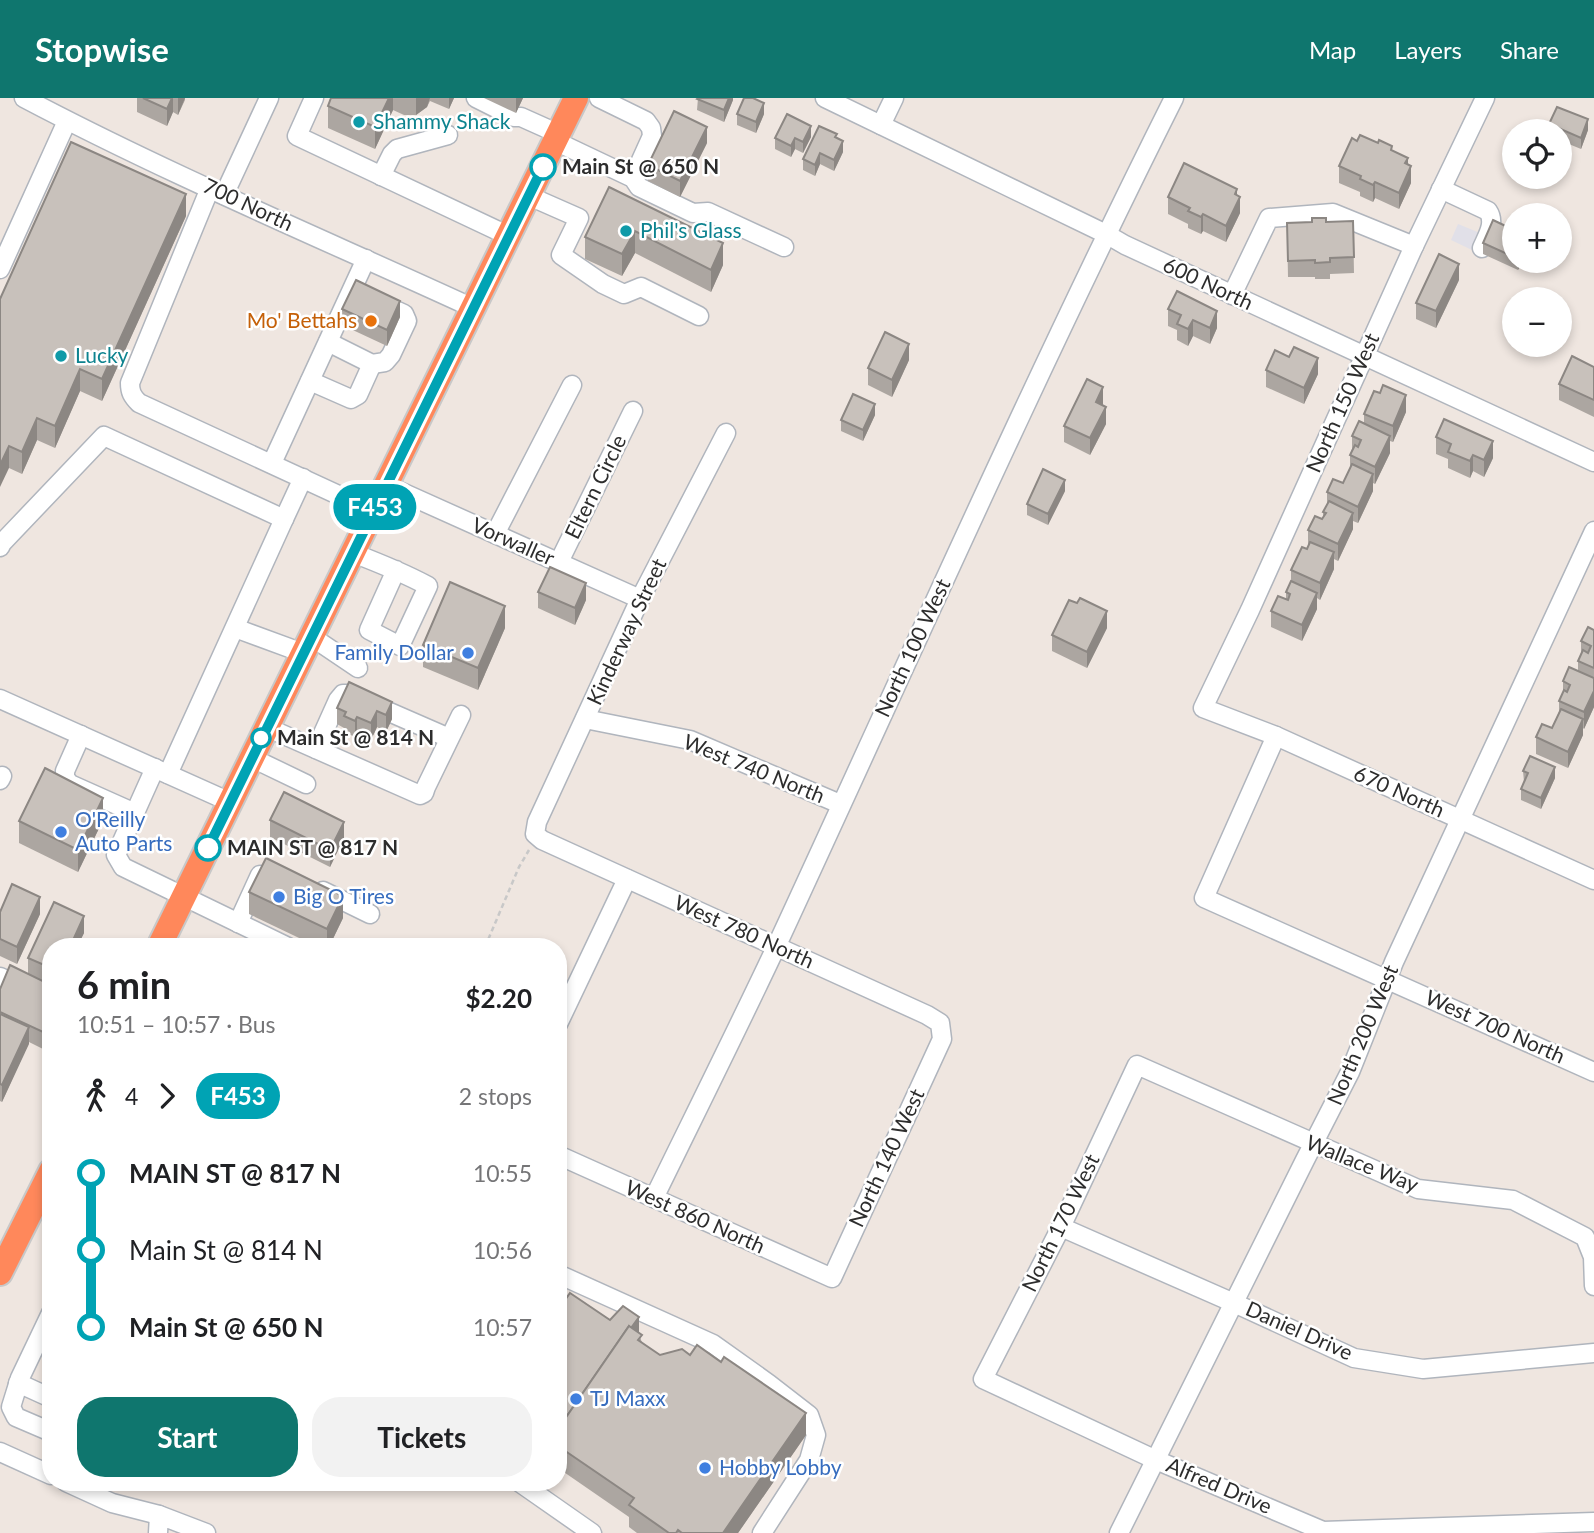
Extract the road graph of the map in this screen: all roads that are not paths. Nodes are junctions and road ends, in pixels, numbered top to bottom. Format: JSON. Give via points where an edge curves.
{"nodes":[{"id":1,"x":24,"y":98,"type":"edge"},
{"id":2,"x":270,"y":98,"type":"edge"},
{"id":3,"x":314,"y":98,"type":"edge"},
{"id":4,"x":477,"y":98,"type":"edge"},
{"id":5,"x":576,"y":98,"type":"edge"},
{"id":6,"x":599,"y":98,"type":"edge"},
{"id":7,"x":825,"y":98,"type":"edge"},
{"id":8,"x":894,"y":98,"type":"edge"},
{"id":9,"x":1174,"y":98,"type":"edge"},
{"id":10,"x":1485,"y":98,"type":"edge"},
{"id":11,"x":67,"y":121,"type":"junction"},
{"id":12,"x":881,"y":125,"type":"junction"},
{"id":13,"x":448,"y":135,"type":"dead end"},
{"id":14,"x":557,"y":137,"type":"junction"},
{"id":15,"x":381,"y":176,"type":"junction"},
{"id":16,"x":633,"y":178,"type":"junction"},
{"id":17,"x":1441,"y":189,"type":"junction"},
{"id":18,"x":217,"y":191,"type":"junction"},
{"id":19,"x":528,"y":196,"type":"junction"},
{"id":20,"x":1106,"y":234,"type":"junction"},
{"id":21,"x":509,"y":236,"type":"junction"},
{"id":22,"x":1413,"y":246,"type":"junction"},
{"id":23,"x":784,"y":247,"type":"dead end"},
{"id":24,"x":1482,"y":248,"type":"edge"},
{"id":25,"x":366,"y":259,"type":"junction"},
{"id":26,"x":0,"y":269,"type":"edge"},
{"id":27,"x":353,"y":288,"type":"junction"},
{"id":28,"x":1232,"y":295,"type":"junction"},
{"id":29,"x":473,"y":308,"type":"junction"},
{"id":30,"x":699,"y":316,"type":"dead end"},
{"id":31,"x":328,"y":342,"type":"junction"},
{"id":32,"x":1364,"y":356,"type":"junction"},
{"id":33,"x":372,"y":363,"type":"junction"},
{"id":34,"x":310,"y":381,"type":"junction"},
{"id":35,"x":572,"y":385,"type":"dead end"},
{"id":36,"x":633,"y":411,"type":"dead end"},
{"id":37,"x":726,"y":433,"type":"dead end"},
{"id":38,"x":1594,"y":462,"type":"edge"},
{"id":39,"x":272,"y":463,"type":"junction"},
{"id":40,"x":303,"y":478,"type":"junction"},
{"id":41,"x":386,"y":485,"type":"junction"},
{"id":42,"x":373,"y":511,"type":"junction"},
{"id":43,"x":284,"y":519,"type":"junction"},
{"id":44,"x":1594,"y":531,"type":"edge"},
{"id":45,"x":495,"y":534,"type":"junction"},
{"id":46,"x":0,"y":547,"type":"edge"},
{"id":47,"x":353,"y":552,"type":"junction"},
{"id":48,"x":559,"y":562,"type":"junction"},
{"id":49,"x":396,"y":570,"type":"dead end"},
{"id":50,"x":640,"y":599,"type":"junction"},
{"id":51,"x":235,"y":628,"type":"junction"},
{"id":52,"x":307,"y":645,"type":"junction"},
{"id":53,"x":358,"y":668,"type":"dead end"},
{"id":54,"x":0,"y":699,"type":"edge"},
{"id":55,"x":1203,"y":708,"type":"joint"},
{"id":56,"x":461,"y":715,"type":"dead end"},
{"id":57,"x":585,"y":719,"type":"junction"},
{"id":58,"x":266,"y":727,"type":"junction"},
{"id":59,"x":81,"y":735,"type":"junction"},
{"id":60,"x":1276,"y":736,"type":"junction"},
{"id":61,"x":449,"y":738,"type":"junction"},
{"id":62,"x":316,"y":749,"type":"junction"},
{"id":63,"x":252,"y":758,"type":"junction"},
{"id":64,"x":162,"y":771,"type":"junction"},
{"id":65,"x":306,"y":784,"type":"dead end"},
{"id":66,"x":230,"y":802,"type":"junction"},
{"id":67,"x":840,"y":804,"type":"junction"},
{"id":68,"x":135,"y":813,"type":"junction"},
{"id":69,"x":1460,"y":819,"type":"junction"},
{"id":70,"x":535,"y":834,"type":"joint"},
{"id":71,"x":277,"y":869,"type":"edge"},
{"id":72,"x":627,"y":879,"type":"junction"},
{"id":73,"x":1594,"y":880,"type":"edge"},
{"id":74,"x":312,"y":886,"type":"edge"},
{"id":75,"x":183,"y":897,"type":"junction"},
{"id":76,"x":370,"y":914,"type":"dead end"},
{"id":77,"x":238,"y":923,"type":"junction"},
{"id":78,"x":165,"y":938,"type":"edge"},
{"id":79,"x":269,"y":938,"type":"edge"},
{"id":80,"x":776,"y":947,"type":"junction"},
{"id":81,"x":0,"y":977,"type":"edge"},
{"id":82,"x":1387,"y":978,"type":"junction"},
{"id":83,"x":42,"y":997,"type":"edge"},
{"id":84,"x":567,"y":1005,"type":"edge"},
{"id":85,"x":942,"y":1039,"type":"joint"},
{"id":86,"x":1137,"y":1065,"type":"joint"},
{"id":87,"x":1594,"y":1072,"type":"edge"},
{"id":88,"x":1313,"y":1144,"type":"junction"},
{"id":89,"x":567,"y":1159,"type":"edge"},
{"id":90,"x":42,"y":1189,"type":"edge"},
{"id":91,"x":654,"y":1198,"type":"junction"},
{"id":92,"x":1061,"y":1227,"type":"junction"},
{"id":93,"x":0,"y":1273,"type":"edge"},
{"id":94,"x":567,"y":1278,"type":"edge"},
{"id":95,"x":832,"y":1278,"type":"joint"},
{"id":96,"x":1594,"y":1286,"type":"edge"},
{"id":97,"x":1234,"y":1303,"type":"junction"},
{"id":98,"x":42,"y":1332,"type":"edge"},
{"id":99,"x":1594,"y":1353,"type":"edge"},
{"id":100,"x":984,"y":1379,"type":"joint"},
{"id":101,"x":18,"y":1383,"type":"junction"},
{"id":102,"x":42,"y":1394,"type":"edge"},
{"id":103,"x":42,"y":1428,"type":"edge"},
{"id":104,"x":0,"y":1452,"type":"edge"},
{"id":105,"x":1156,"y":1460,"type":"junction"},
{"id":106,"x":42,"y":1471,"type":"edge"},
{"id":107,"x":96,"y":1491,"type":"edge"},
{"id":108,"x":532,"y":1491,"type":"edge"},
{"id":109,"x":159,"y":1515,"type":"junction"},
{"id":110,"x":1594,"y":1522,"type":"edge"},
{"id":111,"x":158,"y":1533,"type":"edge"},
{"id":112,"x":206,"y":1533,"type":"edge"},
{"id":113,"x":592,"y":1533,"type":"edge"},
{"id":114,"x":762,"y":1533,"type":"edge"},
{"id":115,"x":1119,"y":1533,"type":"edge"}],
"edges":[{"from":1,"to":11,"type":"street","name":"700 North"},
{"from":2,"to":18,"type":"street"},
{"from":3,"to":15,"type":"street","via":[[297,136]]},
{"from":4,"to":14,"type":"street"},
{"from":5,"to":14,"type":"highway"},
{"from":6,"to":16,"type":"street","via":[[646,121],[651,128],[652,136]]},
{"from":7,"to":12,"type":"street","name":"600 North"},
{"from":8,"to":12,"type":"street"},
{"from":9,"to":20,"type":"street","name":"North 100 West"},
{"from":10,"to":17,"type":"street","name":"North 150 West"},
{"from":11,"to":18,"type":"street","name":"700 North"},
{"from":11,"to":26,"type":"street"},
{"from":12,"to":20,"type":"street","name":"600 North"},
{"from":13,"to":15,"type":"street","via":[[397,149]]},
{"from":14,"to":16,"type":"street"},
{"from":14,"to":19,"type":"highway"},
{"from":15,"to":21,"type":"street"},
{"from":16,"to":23,"type":"street","via":[[639,187],[693,213],[708,212]]},
{"from":17,"to":22,"type":"street","name":"North 150 West"},
{"from":17,"to":24,"type":"street","via":[[1488,211],[1492,223]]},
{"from":18,"to":25,"type":"street","name":"700 North"},
{"from":18,"to":39,"type":"street","via":[[130,391],[139,403]]},
{"from":19,"to":21,"type":"highway"},
{"from":19,"to":30,"type":"street","via":[[579,218],[561,254],[603,284],[624,294],[641,287]]},
{"from":20,"to":28,"type":"street","name":"600 North"},
{"from":20,"to":67,"type":"street","name":"North 100 West"},
{"from":21,"to":29,"type":"highway"},
{"from":22,"to":28,"type":"street","via":[[1333,213],[1269,218]]},
{"from":22,"to":32,"type":"street","name":"North 150 West"},
{"from":25,"to":27,"type":"street"},
{"from":25,"to":29,"type":"street","name":"700 North"},
{"from":27,"to":31,"type":"street"},
{"from":27,"to":33,"type":"street","via":[[404,314],[407,321],[386,362]]},
{"from":28,"to":32,"type":"street","name":"600 North"},
{"from":29,"to":41,"type":"highway"},
{"from":31,"to":33,"type":"street"},
{"from":31,"to":34,"type":"street"},
{"from":32,"to":38,"type":"street","name":"600 North"},
{"from":32,"to":55,"type":"street","name":"North 150 West"},
{"from":33,"to":34,"type":"street","via":[[358,396],[351,399]]},
{"from":34,"to":39,"type":"street"},
{"from":35,"to":45,"type":"street"},
{"from":36,"to":48,"type":"street","name":"Eltern Circle"},
{"from":37,"to":50,"type":"street","name":"Kinderway Street"},
{"from":39,"to":40,"type":"street"},
{"from":40,"to":42,"type":"street"},
{"from":40,"to":43,"type":"street"},
{"from":41,"to":42,"type":"highway"},
{"from":41,"to":45,"type":"street","name":"Vorwaller"},
{"from":42,"to":47,"type":"highway"},
{"from":43,"to":46,"type":"street","via":[[104,436]]},
{"from":43,"to":51,"type":"street"},
{"from":44,"to":69,"type":"street","name":"North 200 West"},
{"from":45,"to":48,"type":"street","name":"Vorwaller"},
{"from":47,"to":49,"type":"street"},
{"from":47,"to":52,"type":"highway"},
{"from":48,"to":50,"type":"street","name":"Vorwaller"},
{"from":50,"to":57,"type":"street","name":"Kinderway Street"},
{"from":51,"to":52,"type":"street"},
{"from":51,"to":64,"type":"street"},
{"from":52,"to":53,"type":"street"},
{"from":52,"to":58,"type":"highway"},
{"from":54,"to":59,"type":"street"},
{"from":55,"to":60,"type":"street","name":"670 North"},
{"from":56,"to":61,"type":"street"},
{"from":57,"to":67,"type":"street","name":"West 740 North","via":[[690,740]]},
{"from":57,"to":70,"type":"street","name":"Kinderway Street"},
{"from":58,"to":62,"type":"street"},
{"from":58,"to":63,"type":"highway"},
{"from":59,"to":64,"type":"street"},
{"from":59,"to":68,"type":"street","via":[[65,778]]},
{"from":60,"to":69,"type":"street","name":"670 North"},
{"from":60,"to":82,"type":"street","name":"West 700 North","via":[[1204,898]]},
{"from":61,"to":62,"type":"street","via":[[343,694]]},
{"from":61,"to":62,"type":"street","via":[[420,795]]},
{"from":63,"to":65,"type":"street"},
{"from":63,"to":66,"type":"highway"},
{"from":64,"to":66,"type":"street"},
{"from":64,"to":68,"type":"street"},
{"from":66,"to":75,"type":"highway"},
{"from":67,"to":80,"type":"street","name":"North 100 West"},
{"from":68,"to":75,"type":"street","via":[[116,855],[123,867]]},
{"from":69,"to":73,"type":"street","name":"670 North"},
{"from":69,"to":82,"type":"street","name":"North 200 West"},
{"from":70,"to":72,"type":"street","name":"West 780 North"},
{"from":71,"to":77,"type":"street","via":[[266,863]]},
{"from":72,"to":80,"type":"street","name":"West 780 North"},
{"from":72,"to":84,"type":"street"},
{"from":74,"to":76,"type":"street"},
{"from":75,"to":77,"type":"street"},
{"from":75,"to":78,"type":"highway"},
{"from":77,"to":79,"type":"street"},
{"from":80,"to":85,"type":"street","name":"West 780 North","via":[[927,1015],[940,1023]]},
{"from":80,"to":91,"type":"street","name":"North 100 West"},
{"from":81,"to":83,"type":"street"},
{"from":82,"to":87,"type":"street","name":"West 700 North"},
{"from":82,"to":88,"type":"street","name":"North 200 West","via":[[1350,1072]]},
{"from":85,"to":95,"type":"street","name":"North 140 West"},
{"from":86,"to":88,"type":"street","name":"Wallace Way"},
{"from":86,"to":92,"type":"street","name":"North 170 West"},
{"from":88,"to":96,"type":"street","name":"Wallace Way","via":[[1418,1189],[1513,1200],[1585,1237],[1593,1257]]},
{"from":88,"to":97,"type":"street","name":"North 200 West"},
{"from":89,"to":91,"type":"street","name":"West 860 North"},
{"from":90,"to":93,"type":"highway"},
{"from":91,"to":95,"type":"street","name":"West 860 North"},
{"from":92,"to":97,"type":"street","name":"Daniel Drive"},
{"from":92,"to":100,"type":"street","name":"North 170 West"},
{"from":94,"to":114,"type":"street","via":[[713,1344],[809,1415],[816,1435],[809,1460]]},
{"from":97,"to":99,"type":"street","name":"Daniel Drive","via":[[1354,1358],[1423,1369]]},
{"from":97,"to":105,"type":"street","name":"North 200 West"},
{"from":98,"to":101,"type":"street"},
{"from":100,"to":105,"type":"street","name":"Alfred Drive"},
{"from":101,"to":102,"type":"street"},
{"from":101,"to":103,"type":"street","via":[[11,1407],[16,1416]]},
{"from":104,"to":106,"type":"street"},
{"from":105,"to":110,"type":"street","name":"Alfred Drive","via":[[1323,1531]]},
{"from":105,"to":115,"type":"street","name":"North 200 West"},
{"from":107,"to":109,"type":"street","via":[[112,1503]]},
{"from":108,"to":113,"type":"street"},
{"from":109,"to":111,"type":"street"},
{"from":109,"to":112,"type":"street"}]}
